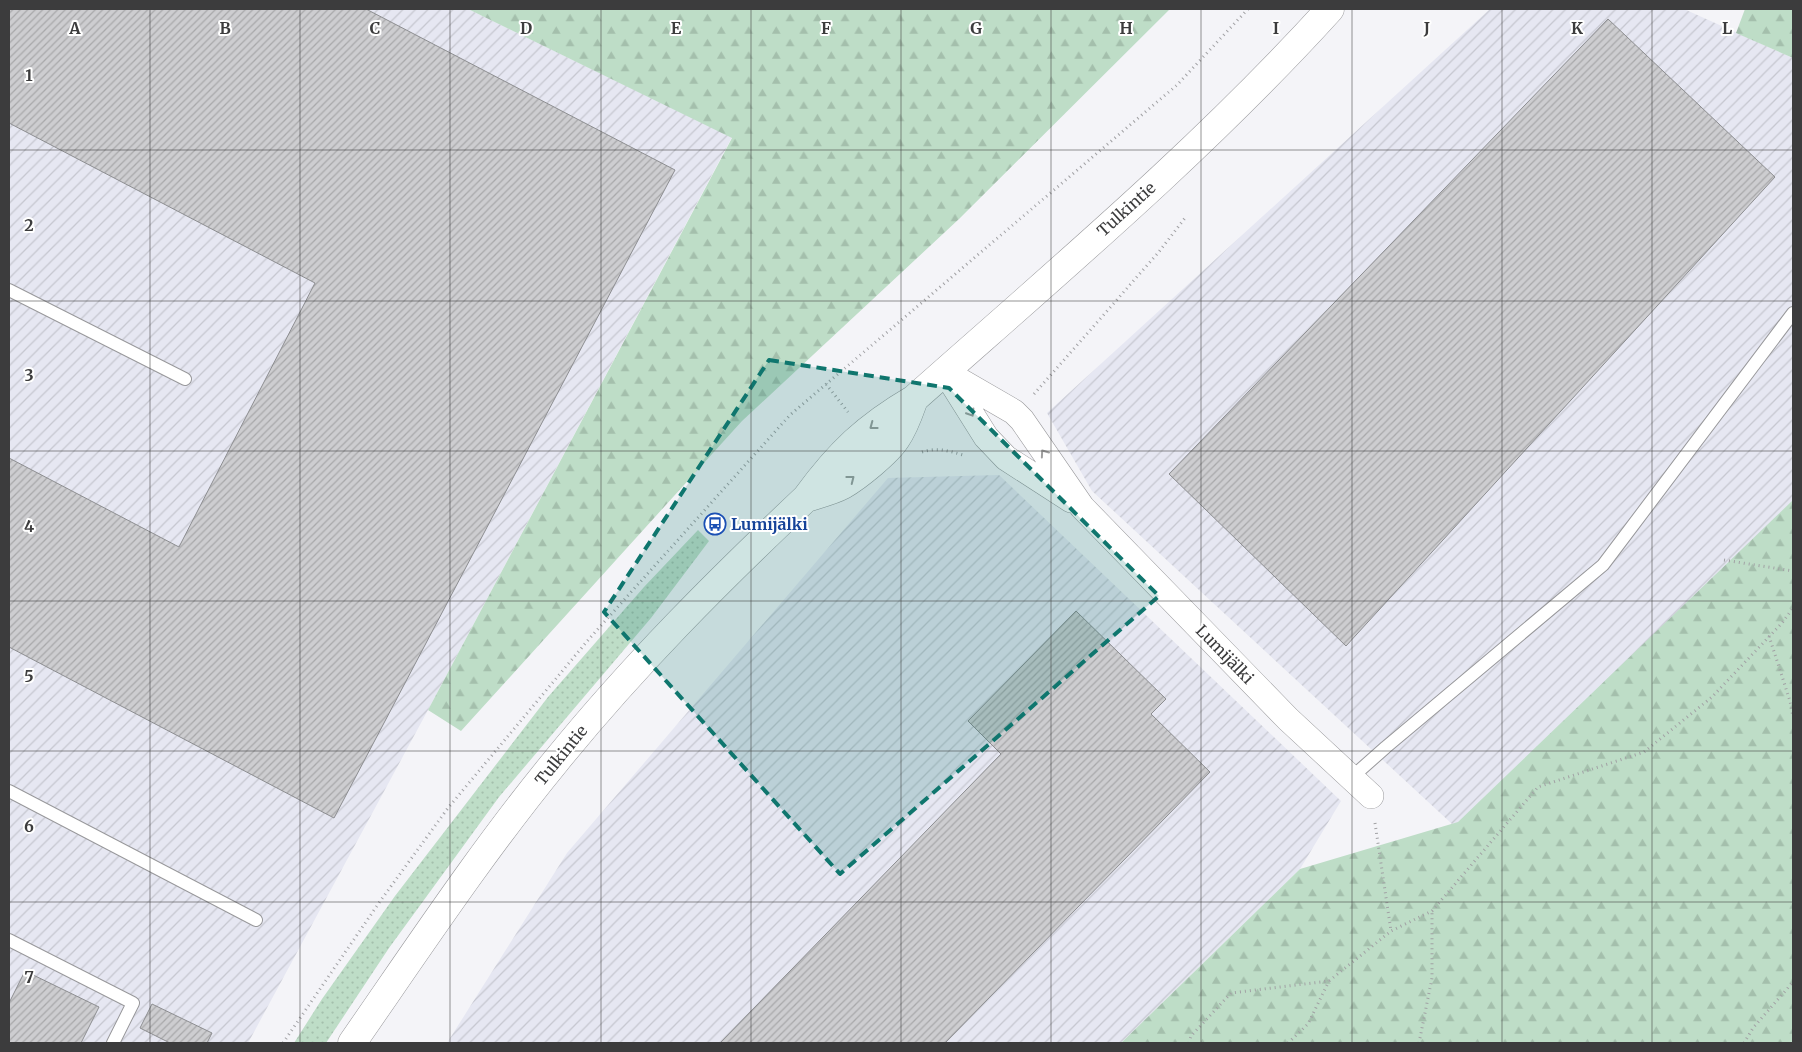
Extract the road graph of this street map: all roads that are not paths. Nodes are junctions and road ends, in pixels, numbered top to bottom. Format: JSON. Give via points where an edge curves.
{"nodes":[{"id":1,"x":1330,"y":9,"type":"edge"},
{"id":2,"x":9,"y":290,"type":"edge"},
{"id":3,"x":1793,"y":313,"type":"edge"},
{"id":4,"x":945,"y":372,"type":"junction"},
{"id":5,"x":185,"y":379,"type":"dead end"},
{"id":6,"x":1082,"y":507,"type":"junction"},
{"id":7,"x":1351,"y":778,"type":"junction"},
{"id":8,"x":9,"y":791,"type":"edge"},
{"id":9,"x":1371,"y":796,"type":"road end"},
{"id":10,"x":256,"y":920,"type":"dead end"},
{"id":11,"x":9,"y":940,"type":"edge"},
{"id":12,"x":113,"y":1043,"type":"edge"},
{"id":13,"x":352,"y":1043,"type":"edge"}],
"edges":[{"from":1,"to":4,"type":"main road","name":"Tulkintie","via":[[1230,112],[1139,198]]},
{"from":2,"to":5,"type":"lane"},
{"from":3,"to":7,"type":"lane","via":[[1603,565]]},
{"from":4,"to":6,"type":"street","name":"Lumijälki","one_way":true,"via":[[986,437],[1006,458]]},
{"from":6,"to":4,"type":"street","name":"Lumijälki","one_way":true,"via":[[1014,412]]},
{"from":4,"to":13,"type":"main road","name":"Tulkintie","via":[[914,400],[890,413],[848,447],[806,498],[676,624],[610,697],[555,761],[468,875]]},
{"from":6,"to":7,"type":"street","name":"Lumijälki","via":[[1288,719]]},
{"from":7,"to":9,"type":"street","name":"Lumijälki"},
{"from":8,"to":10,"type":"lane"},
{"from":11,"to":12,"type":"lane","via":[[132,1003]]}]}
